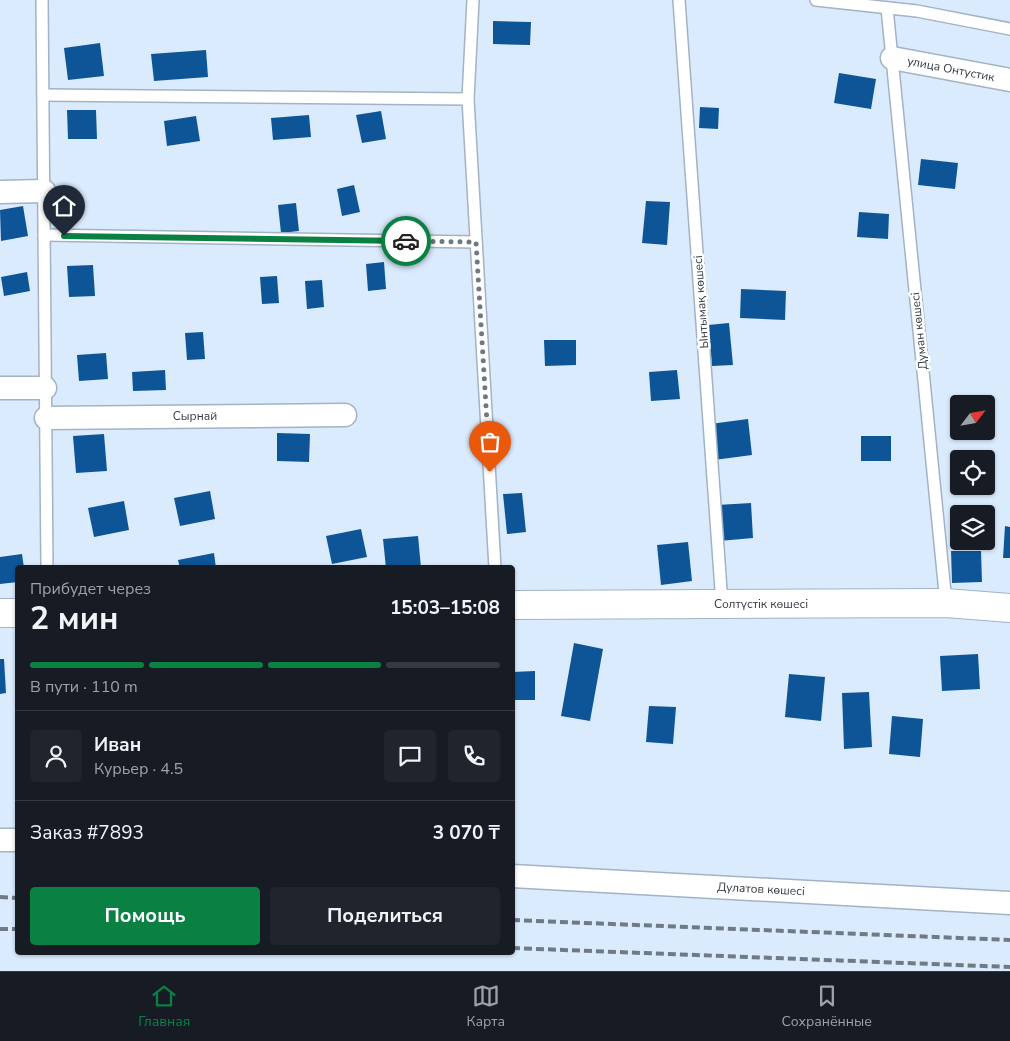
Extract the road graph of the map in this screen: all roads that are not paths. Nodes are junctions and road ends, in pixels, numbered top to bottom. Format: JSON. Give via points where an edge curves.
{"nodes":[{"id":1,"x":42,"y":0,"type":"edge"},
{"id":2,"x":473,"y":0,"type":"edge"},
{"id":3,"x":679,"y":0,"type":"edge"},
{"id":4,"x":816,"y":0,"type":"edge"},
{"id":5,"x":887,"y":8,"type":"junction"},
{"id":6,"x":1010,"y":29,"type":"edge"},
{"id":7,"x":892,"y":58,"type":"junction"},
{"id":8,"x":1010,"y":80,"type":"edge"},
{"id":9,"x":43,"y":95,"type":"junction"},
{"id":10,"x":468,"y":98,"type":"junction"},
{"id":11,"x":44,"y":191,"type":"junction"},
{"id":12,"x":0,"y":192,"type":"edge"},
{"id":13,"x":44,"y":235,"type":"junction"},
{"id":14,"x":476,"y":242,"type":"junction"},
{"id":15,"x":0,"y":388,"type":"edge"},
{"id":16,"x":45,"y":388,"type":"junction"},
{"id":17,"x":345,"y":415,"type":"dead end"},
{"id":18,"x":46,"y":418,"type":"junction"},
{"id":19,"x":47,"y":565,"type":"edge"},
{"id":20,"x":495,"y":565,"type":"edge"},
{"id":21,"x":722,"y":604,"type":"junction"},
{"id":22,"x":946,"y":604,"type":"junction"},
{"id":23,"x":515,"y":605,"type":"edge"},
{"id":24,"x":1010,"y":608,"type":"edge"},
{"id":25,"x":0,"y":613,"type":"edge"},
{"id":26,"x":15,"y":613,"type":"edge"},
{"id":27,"x":0,"y":840,"type":"edge"},
{"id":28,"x":15,"y":840,"type":"edge"},
{"id":29,"x":515,"y":876,"type":"edge"},
{"id":30,"x":1010,"y":903,"type":"edge"}],
"edges":[{"from":1,"to":9,"type":"lane"},
{"from":2,"to":10,"type":"lane"},
{"from":3,"to":21,"type":"lane","name":"Ынтымақ көшесі"},
{"from":4,"to":5,"type":"lane"},
{"from":5,"to":6,"type":"lane"},
{"from":5,"to":7,"type":"lane","name":"Думан көшесі"},
{"from":7,"to":8,"type":"street","name":"улица Онтустик"},
{"from":7,"to":22,"type":"lane","name":"Думан көшесі"},
{"from":9,"to":10,"type":"lane"},
{"from":9,"to":11,"type":"lane"},
{"from":10,"to":14,"type":"lane"},
{"from":11,"to":12,"type":"street"},
{"from":11,"to":13,"type":"lane"},
{"from":13,"to":14,"type":"lane"},
{"from":13,"to":16,"type":"lane"},
{"from":14,"to":20,"type":"lane"},
{"from":15,"to":16,"type":"street"},
{"from":16,"to":18,"type":"lane"},
{"from":17,"to":18,"type":"street","name":"Сырнай"},
{"from":18,"to":19,"type":"lane"},
{"from":21,"to":22,"type":"street","name":"Солтүстік көшесі"},
{"from":21,"to":23,"type":"street","name":"Солтүстік көшесі"},
{"from":22,"to":24,"type":"street","name":"Солтүстік көшесі"},
{"from":25,"to":26,"type":"street"},
{"from":27,"to":28,"type":"street"},
{"from":29,"to":30,"type":"street","name":"Дулатов көшесі"}]}
